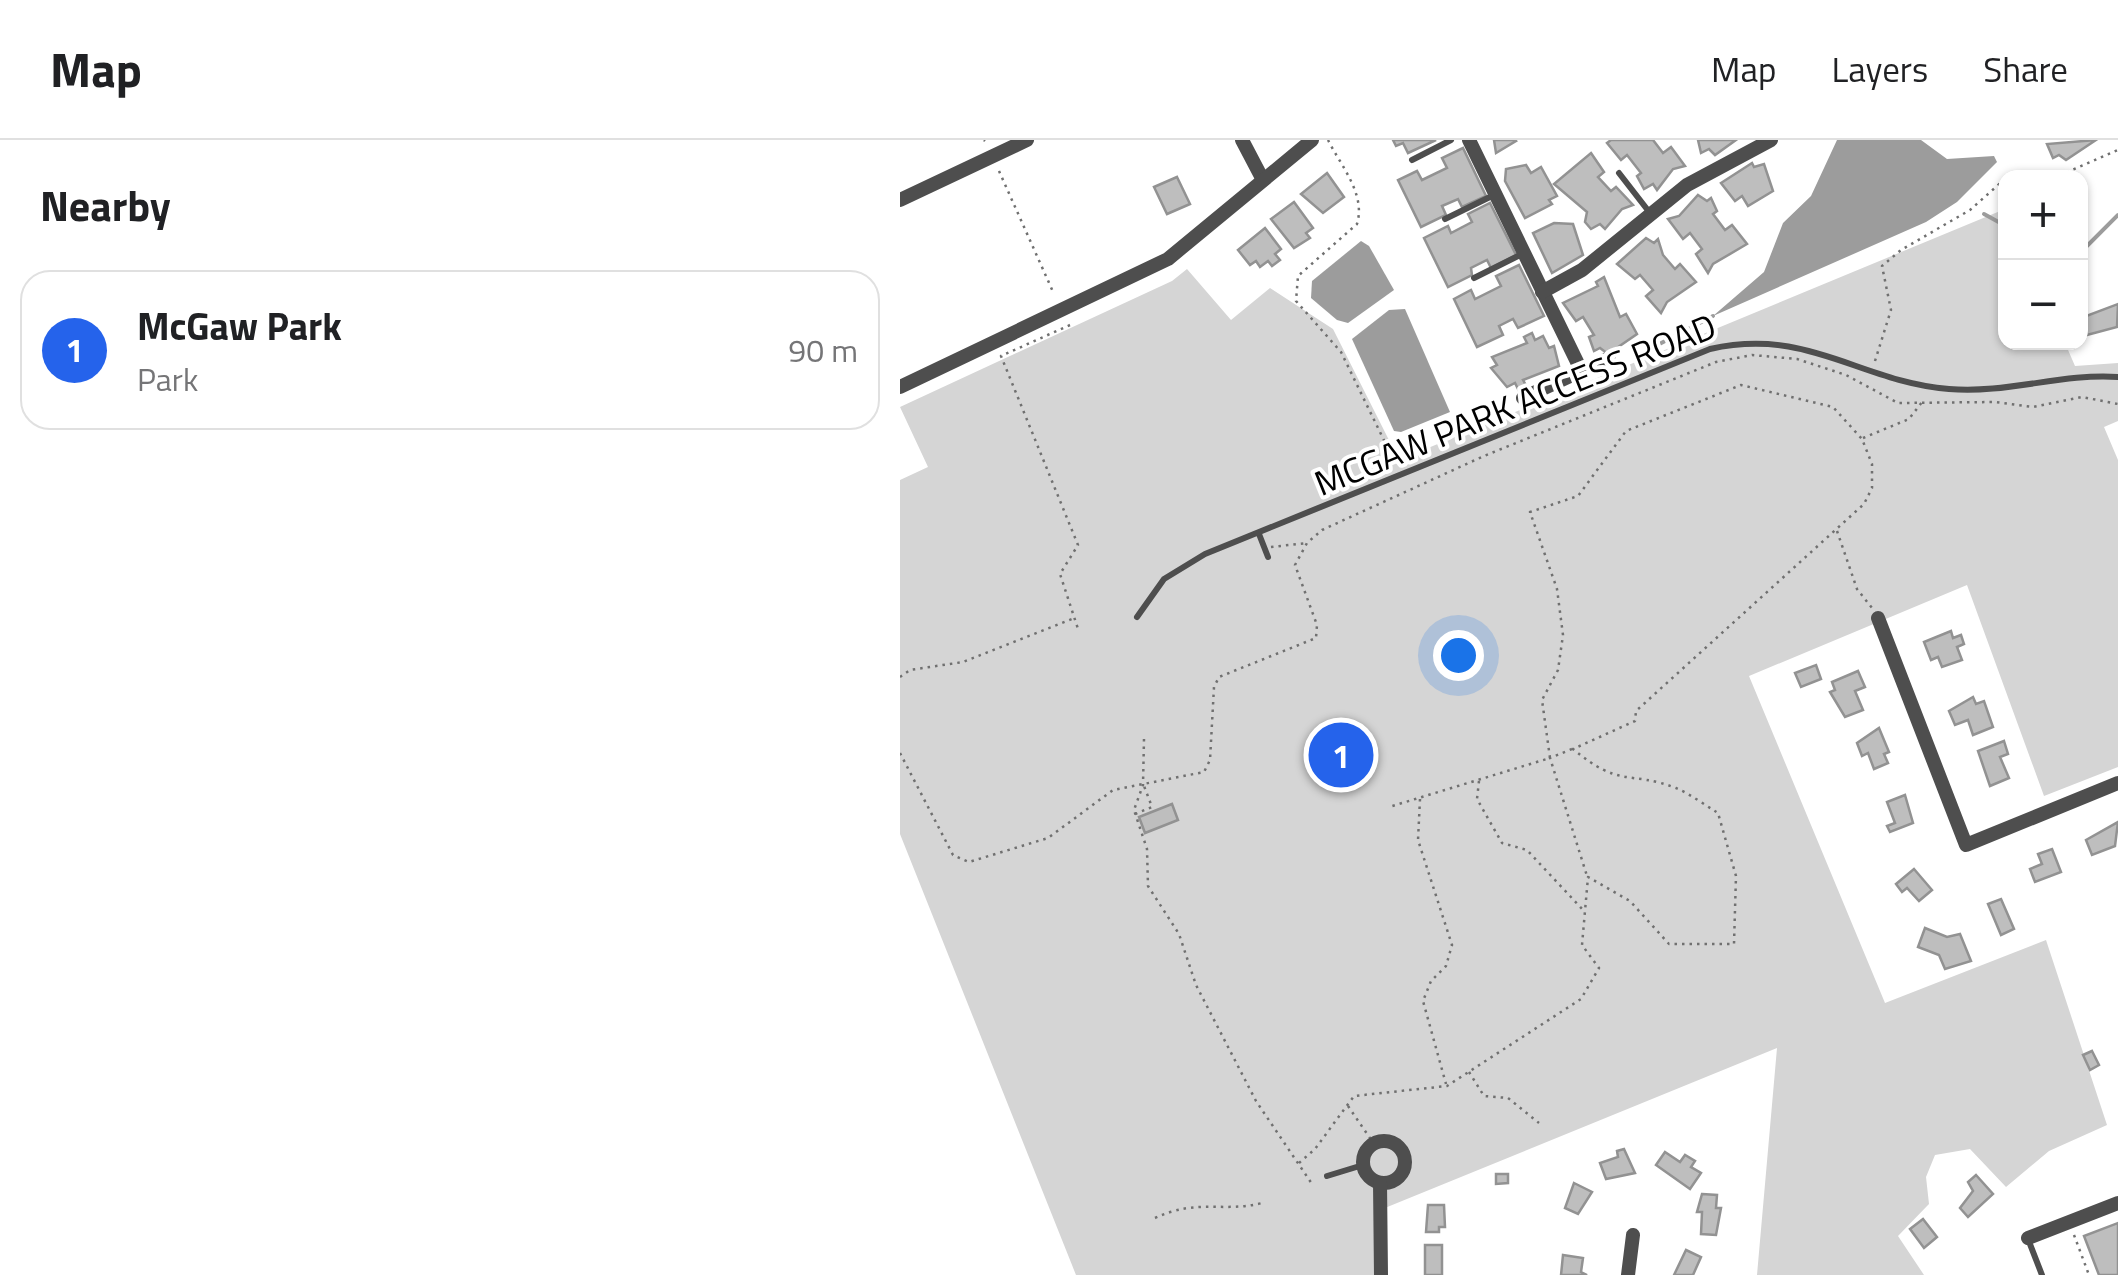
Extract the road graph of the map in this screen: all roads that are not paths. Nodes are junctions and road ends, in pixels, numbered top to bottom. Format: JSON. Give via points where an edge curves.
{"nodes":[{"id":1,"x":1026,"y":140,"type":"edge"},
{"id":2,"x":1242,"y":140,"type":"edge"},
{"id":3,"x":1312,"y":140,"type":"edge"},
{"id":4,"x":1451,"y":140,"type":"edge"},
{"id":5,"x":1469,"y":140,"type":"edge"},
{"id":6,"x":1771,"y":140,"type":"edge"},
{"id":7,"x":1412,"y":160,"type":"dead end"},
{"id":8,"x":1619,"y":173,"type":"dead end"},
{"id":9,"x":1264,"y":180,"type":"junction"},
{"id":10,"x":1495,"y":194,"type":"junction"},
{"id":11,"x":900,"y":200,"type":"edge"},
{"id":12,"x":1650,"y":213,"type":"junction"},
{"id":13,"x":1445,"y":219,"type":"dead end"},
{"id":14,"x":1523,"y":253,"type":"junction"},
{"id":15,"x":1474,"y":278,"type":"dead end"},
{"id":16,"x":1542,"y":292,"type":"junction"},
{"id":17,"x":1609,"y":358,"type":"dead end"},
{"id":18,"x":1580,"y":370,"type":"junction"},
{"id":19,"x":2118,"y":377,"type":"edge"},
{"id":20,"x":900,"y":386,"type":"edge"},
{"id":21,"x":1523,"y":398,"type":"dead end"},
{"id":22,"x":1260,"y":534,"type":"junction"},
{"id":23,"x":1266,"y":553,"type":"road end"},
{"id":24,"x":1137,"y":617,"type":"dead end"},
{"id":25,"x":1878,"y":618,"type":"road end"},
{"id":26,"x":2118,"y":783,"type":"edge"},
{"id":27,"x":1363,"y":1165,"type":"junction"},
{"id":28,"x":1328,"y":1176,"type":"dead end"},
{"id":29,"x":1380,"y":1183,"type":"junction"},
{"id":30,"x":2118,"y":1203,"type":"edge"},
{"id":31,"x":1634,"y":1236,"type":"dead end"},
{"id":32,"x":2028,"y":1238,"type":"joint"},
{"id":33,"x":1381,"y":1275,"type":"edge"},
{"id":34,"x":1628,"y":1275,"type":"edge"},
{"id":35,"x":2042,"y":1275,"type":"edge"}],
"edges":[{"from":1,"to":11,"type":"street"},
{"from":2,"to":9,"type":"street"},
{"from":3,"to":9,"type":"street"},
{"from":4,"to":7,"type":"lane"},
{"from":5,"to":10,"type":"street"},
{"from":6,"to":12,"type":"street"},
{"from":8,"to":12,"type":"lane"},
{"from":9,"to":20,"type":"street","via":[[1168,259]]},
{"from":10,"to":13,"type":"lane"},
{"from":10,"to":14,"type":"street"},
{"from":12,"to":16,"type":"street","via":[[1582,270]]},
{"from":14,"to":15,"type":"lane"},
{"from":14,"to":16,"type":"street"},
{"from":16,"to":18,"type":"street"},
{"from":17,"to":18,"type":"street"},
{"from":18,"to":21,"type":"street"},
{"from":19,"to":22,"type":"lane","name":"MCGAW PARK ACCESS ROAD","via":[[2073,374],[1972,390],[1899,382],[1815,350],[1745,341],[1710,348]]},
{"from":22,"to":23,"type":"lane"},
{"from":22,"to":24,"type":"lane","name":"MCGAW PARK ACCESS ROAD","via":[[1176,570]]},
{"from":25,"to":26,"type":"street","via":[[1966,844]]},
{"from":27,"to":28,"type":"lane"},
{"from":27,"to":29,"type":"street"},
{"from":27,"to":29,"type":"street","via":[[1374,1144],[1394,1144],[1404,1162],[1394,1180]]},
{"from":29,"to":33,"type":"street"},
{"from":30,"to":32,"type":"street"},
{"from":31,"to":34,"type":"street"},
{"from":32,"to":35,"type":"lane"}]}
